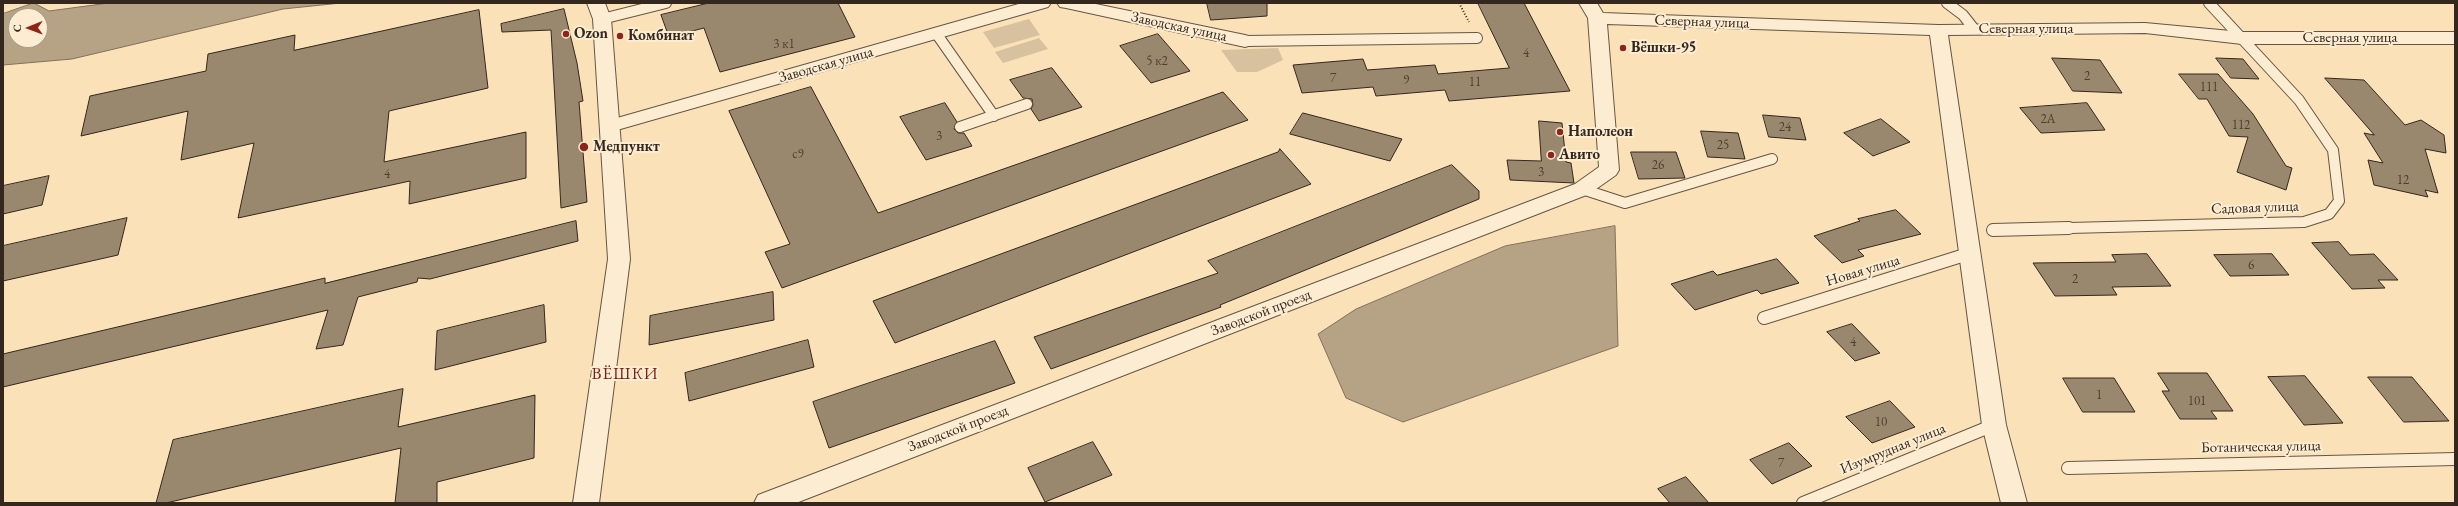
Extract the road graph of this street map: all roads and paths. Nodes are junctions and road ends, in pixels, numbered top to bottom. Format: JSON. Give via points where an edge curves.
{"nodes":[{"id":1,"x":666,"y":3,"type":"edge"},
{"id":2,"x":1042,"y":3,"type":"edge"},
{"id":3,"x":1066,"y":3,"type":"edge"},
{"id":4,"x":1947,"y":3,"type":"edge"},
{"id":5,"x":2209,"y":3,"type":"edge"},
{"id":6,"x":599,"y":11,"type":"edge"},
{"id":7,"x":1592,"y":11,"type":"edge"},
{"id":8,"x":1974,"y":29,"type":"junction"},
{"id":9,"x":1938,"y":30,"type":"junction"},
{"id":10,"x":936,"y":33,"type":"junction"},
{"id":11,"x":1478,"y":38,"type":"dead end"},
{"id":12,"x":2242,"y":38,"type":"junction"},
{"id":13,"x":2455,"y":38,"type":"edge"},
{"id":14,"x":1245,"y":41,"type":"joint"},
{"id":15,"x":1027,"y":104,"type":"dead end"},
{"id":16,"x":994,"y":116,"type":"junction"},
{"id":17,"x":610,"y":126,"type":"junction"},
{"id":18,"x":960,"y":127,"type":"dead end"},
{"id":19,"x":1772,"y":159,"type":"dead end"},
{"id":20,"x":1582,"y":189,"type":"junction"},
{"id":21,"x":1993,"y":230,"type":"dead end"},
{"id":22,"x":1970,"y":253,"type":"junction"},
{"id":23,"x":1764,"y":318,"type":"dead end"},
{"id":24,"x":1994,"y":425,"type":"junction"},
{"id":25,"x":2455,"y":459,"type":"edge"},
{"id":26,"x":2068,"y":468,"type":"dead end"},
{"id":27,"x":586,"y":503,"type":"edge"},
{"id":28,"x":767,"y":503,"type":"edge"},
{"id":29,"x":1803,"y":503,"type":"edge"},
{"id":30,"x":2014,"y":503,"type":"edge"}],
"edges":[{"from":1,"to":6,"type":"lane"},
{"from":2,"to":10,"type":"street","name":"Заводская улица"},
{"from":3,"to":14,"type":"street","name":"Заводская улица"},
{"from":4,"to":8,"type":"lane","via":[[1963,15]]},
{"from":5,"to":12,"type":"lane","name":"Садовая улица"},
{"from":6,"to":17,"type":"street"},
{"from":7,"to":9,"type":"street","name":"Северная улица"},
{"from":7,"to":20,"type":"street","name":"Заводской проезд","via":[[1609,170]]},
{"from":8,"to":9,"type":"street","name":"Северная улица"},
{"from":8,"to":12,"type":"street","name":"Северная улица","via":[[2145,28]]},
{"from":9,"to":22,"type":"street"},
{"from":10,"to":16,"type":"lane"},
{"from":10,"to":17,"type":"street","name":"Заводская улица"},
{"from":11,"to":14,"type":"lane"},
{"from":12,"to":13,"type":"street","name":"Северная улица"},
{"from":12,"to":21,"type":"lane","name":"Садовая улица","via":[[2299,100],[2333,150],[2339,201],[2329,214],[2304,222]]},
{"from":15,"to":16,"type":"lane"},
{"from":16,"to":18,"type":"lane"},
{"from":17,"to":27,"type":"street","via":[[620,259]]},
{"from":19,"to":20,"type":"lane","via":[[1625,203]]},
{"from":20,"to":28,"type":"street","name":"Заводской проезд"},
{"from":22,"to":23,"type":"lane","name":"Новая улица"},
{"from":22,"to":24,"type":"street"},
{"from":24,"to":29,"type":"lane","name":"Изумрудная улица"},
{"from":24,"to":30,"type":"street"},
{"from":25,"to":26,"type":"lane","name":"Ботаническая улица"}]}
